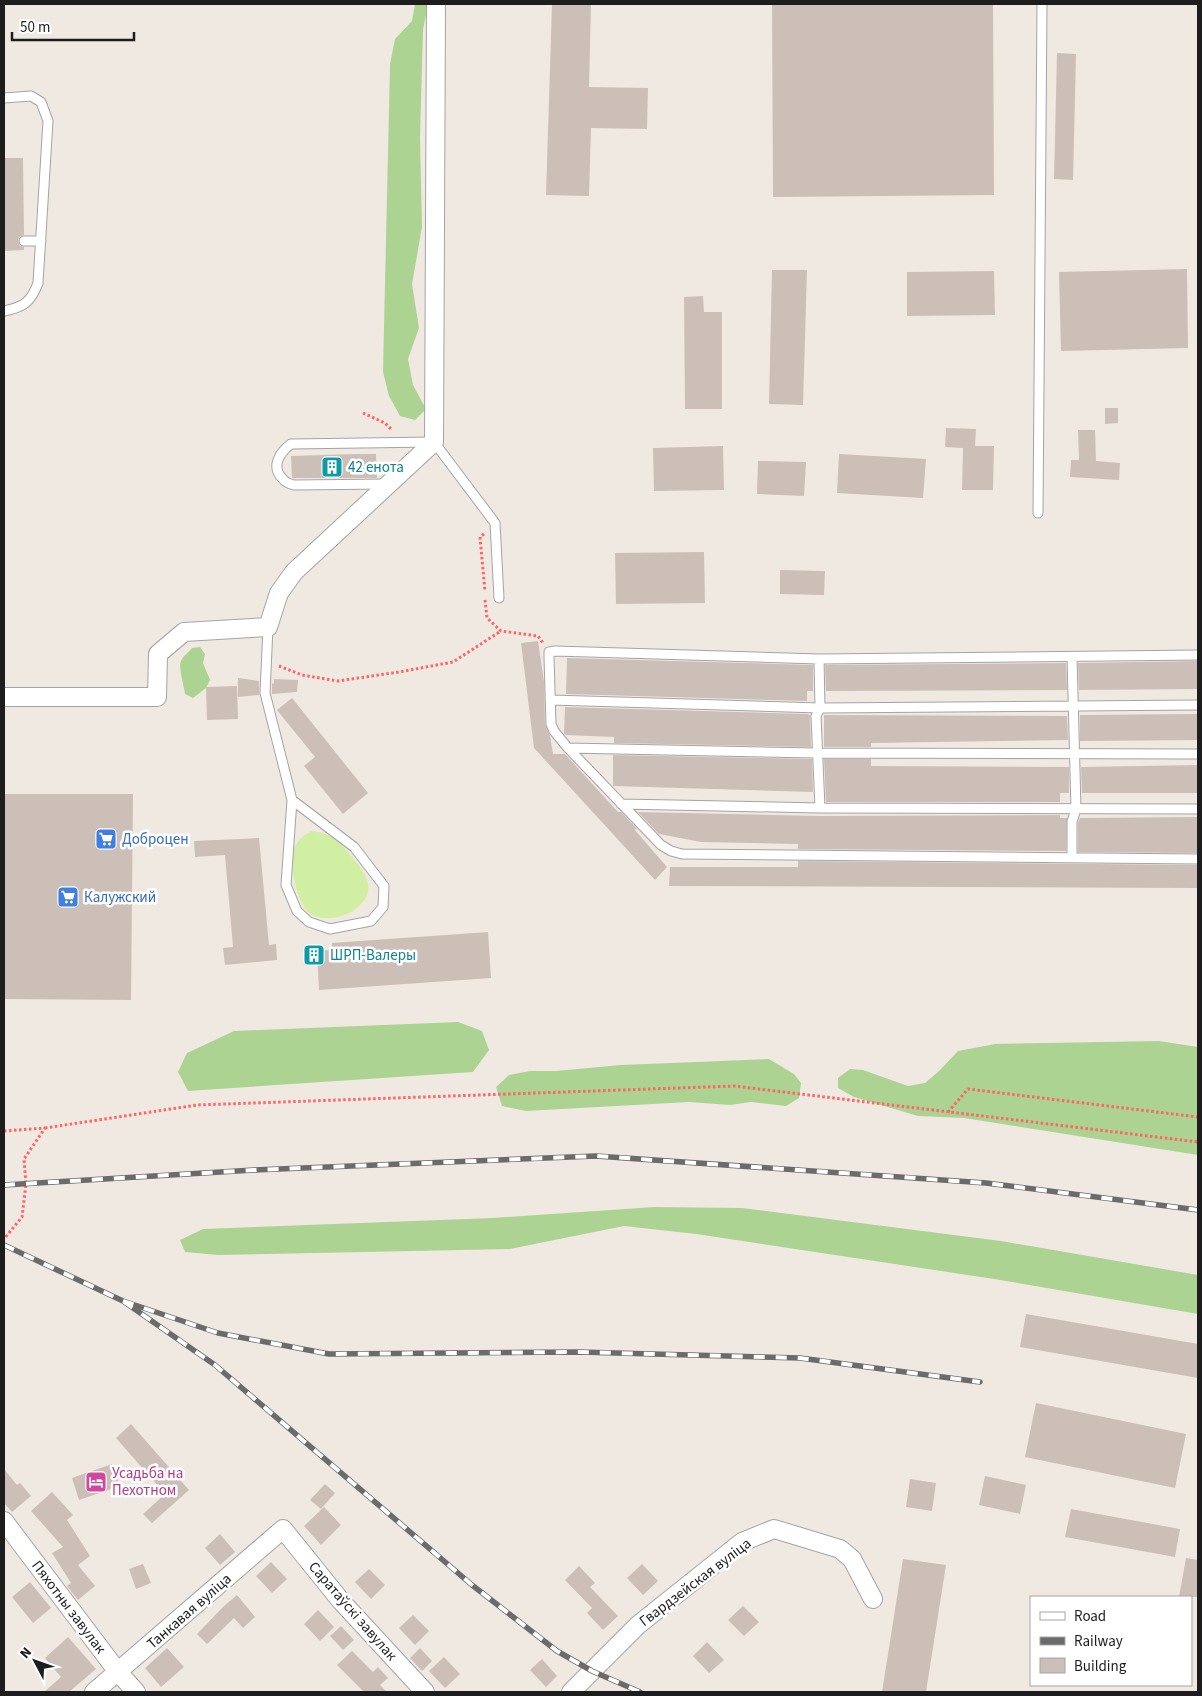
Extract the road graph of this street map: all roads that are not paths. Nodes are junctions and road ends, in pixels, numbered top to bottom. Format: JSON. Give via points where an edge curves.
{"nodes":[{"id":1,"x":436,"y":4,"type":"edge"},
{"id":2,"x":1042,"y":4,"type":"edge"},
{"id":3,"x":4,"y":98,"type":"edge"},
{"id":4,"x":24,"y":241,"type":"dead end"},
{"id":5,"x":41,"y":241,"type":"junction"},
{"id":6,"x":4,"y":311,"type":"edge"},
{"id":7,"x":434,"y":442,"type":"junction"},
{"id":8,"x":390,"y":484,"type":"junction"},
{"id":9,"x":1038,"y":513,"type":"dead end"},
{"id":10,"x":500,"y":598,"type":"dead end"},
{"id":11,"x":268,"y":627,"type":"junction"},
{"id":12,"x":1198,"y":655,"type":"edge"},
{"id":13,"x":1072,"y":656,"type":"junction"},
{"id":14,"x":819,"y":659,"type":"junction"},
{"id":15,"x":4,"y":697,"type":"edge"},
{"id":16,"x":551,"y":700,"type":"junction"},
{"id":17,"x":1198,"y":705,"type":"edge"},
{"id":18,"x":1073,"y":707,"type":"junction"},
{"id":19,"x":820,"y":708,"type":"junction"},
{"id":20,"x":568,"y":748,"type":"junction"},
{"id":21,"x":817,"y":753,"type":"junction"},
{"id":22,"x":1075,"y":754,"type":"junction"},
{"id":23,"x":1198,"y":754,"type":"edge"},
{"id":24,"x":292,"y":800,"type":"junction"},
{"id":25,"x":621,"y":804,"type":"junction"},
{"id":26,"x":820,"y":808,"type":"junction"},
{"id":27,"x":1076,"y":808,"type":"junction"},
{"id":28,"x":1198,"y":809,"type":"edge"},
{"id":29,"x":1072,"y":858,"type":"junction"},
{"id":30,"x":1198,"y":859,"type":"edge"},
{"id":31,"x":4,"y":1521,"type":"edge"},
{"id":32,"x":283,"y":1529,"type":"joint"},
{"id":33,"x":873,"y":1599,"type":"dead end"},
{"id":34,"x":118,"y":1672,"type":"junction"},
{"id":35,"x":94,"y":1692,"type":"edge"},
{"id":36,"x":136,"y":1692,"type":"edge"},
{"id":37,"x":425,"y":1692,"type":"edge"},
{"id":38,"x":571,"y":1692,"type":"edge"}],
"edges":[{"from":1,"to":7,"type":"street"},
{"from":2,"to":9,"type":"lane"},
{"from":3,"to":5,"type":"lane","via":[[31,96],[41,102],[48,121]]},
{"from":4,"to":5,"type":"lane"},
{"from":5,"to":6,"type":"lane","via":[[38,283],[33,297],[22,306]]},
{"from":7,"to":8,"type":"street"},
{"from":7,"to":8,"type":"lane","via":[[291,444],[278,459],[277,469],[283,479],[294,486]]},
{"from":7,"to":10,"type":"lane","via":[[495,523]]},
{"from":8,"to":11,"type":"street","via":[[294,572],[279,593]]},
{"from":11,"to":15,"type":"street","via":[[184,632],[158,654],[157,698]]},
{"from":11,"to":24,"type":"lane","via":[[265,693]]},
{"from":12,"to":13,"type":"lane"},
{"from":13,"to":14,"type":"lane"},
{"from":13,"to":18,"type":"lane"},
{"from":14,"to":16,"type":"lane","via":[[549,652]]},
{"from":14,"to":19,"type":"lane"},
{"from":16,"to":19,"type":"lane"},
{"from":16,"to":20,"type":"lane","via":[[551,724]]},
{"from":17,"to":18,"type":"lane"},
{"from":18,"to":19,"type":"lane"},
{"from":18,"to":22,"type":"lane"},
{"from":19,"to":21,"type":"lane","via":[[816,716]]},
{"from":20,"to":21,"type":"lane"},
{"from":20,"to":25,"type":"lane"},
{"from":21,"to":22,"type":"lane"},
{"from":21,"to":26,"type":"lane"},
{"from":22,"to":23,"type":"lane"},
{"from":22,"to":27,"type":"lane"},
{"from":24,"to":24,"type":"lane","via":[[286,885],[297,911],[309,922],[330,930],[371,921],[383,907],[384,886],[354,847]]},
{"from":25,"to":26,"type":"lane"},
{"from":25,"to":29,"type":"lane","via":[[661,845],[682,854]]},
{"from":26,"to":27,"type":"lane"},
{"from":27,"to":28,"type":"lane"},
{"from":27,"to":29,"type":"lane","via":[[1072,822]]},
{"from":29,"to":30,"type":"lane"},
{"from":31,"to":34,"type":"street","name":"Пяхотны завулак"},
{"from":32,"to":34,"type":"street","name":"Танкавая вуліца"},
{"from":32,"to":37,"type":"street","name":"Саратаўскі завулак","via":[[341,1601]]},
{"from":33,"to":38,"type":"street","name":"Гвардзейская вуліца","via":[[852,1559],[840,1549],[774,1529],[742,1542],[638,1625]]},
{"from":34,"to":35,"type":"street","name":"Танкавая вуліца"},
{"from":34,"to":36,"type":"street","name":"Пяхотны завулак"}]}
